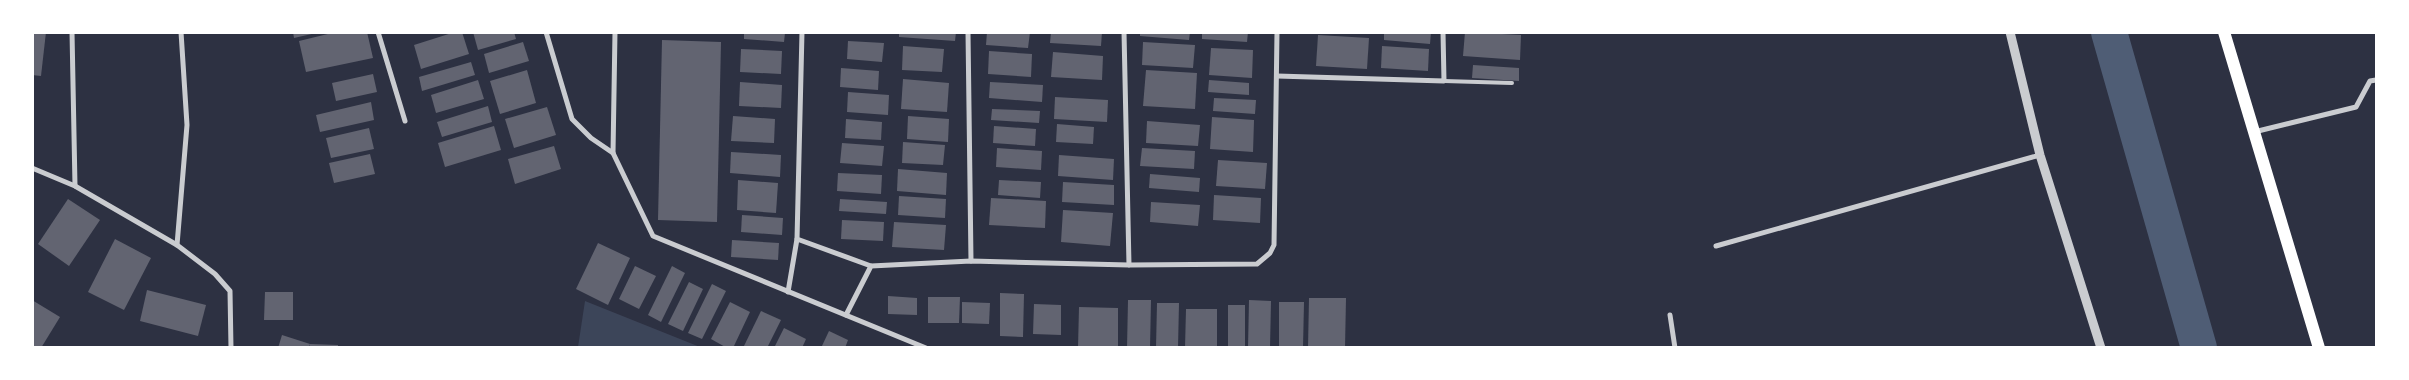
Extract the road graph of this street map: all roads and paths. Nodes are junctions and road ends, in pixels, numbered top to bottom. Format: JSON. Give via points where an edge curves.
{"nodes":[{"id":1,"x":72,"y":32,"type":"edge"},
{"id":2,"x":181,"y":32,"type":"edge"},
{"id":3,"x":378,"y":32,"type":"edge"},
{"id":4,"x":546,"y":32,"type":"edge"},
{"id":5,"x":615,"y":32,"type":"edge"},
{"id":6,"x":802,"y":32,"type":"edge"},
{"id":7,"x":968,"y":32,"type":"edge"},
{"id":8,"x":1124,"y":32,"type":"edge"},
{"id":9,"x":1277,"y":32,"type":"edge"},
{"id":10,"x":1443,"y":32,"type":"edge"},
{"id":11,"x":2010,"y":32,"type":"edge"},
{"id":12,"x":2224,"y":32,"type":"edge"},
{"id":13,"x":1277,"y":76,"type":"junction"},
{"id":14,"x":2376,"y":80,"type":"edge"},
{"id":15,"x":1444,"y":81,"type":"junction"},
{"id":16,"x":1512,"y":83,"type":"dead end"},
{"id":17,"x":405,"y":121,"type":"dead end"},
{"id":18,"x":2253,"y":132,"type":"junction"},
{"id":19,"x":613,"y":153,"type":"junction"},
{"id":20,"x":2040,"y":155,"type":"junction"},
{"id":21,"x":32,"y":168,"type":"edge"},
{"id":22,"x":75,"y":186,"type":"junction"},
{"id":23,"x":797,"y":239,"type":"junction"},
{"id":24,"x":177,"y":245,"type":"junction"},
{"id":25,"x":1716,"y":246,"type":"dead end"},
{"id":26,"x":971,"y":261,"type":"junction"},
{"id":27,"x":1128,"y":265,"type":"junction"},
{"id":28,"x":871,"y":266,"type":"junction"},
{"id":29,"x":788,"y":292,"type":"junction"},
{"id":30,"x":846,"y":315,"type":"junction"},
{"id":31,"x":1670,"y":315,"type":"dead end"},
{"id":32,"x":231,"y":348,"type":"edge"},
{"id":33,"x":926,"y":348,"type":"edge"},
{"id":34,"x":1675,"y":348,"type":"edge"},
{"id":35,"x":2101,"y":348,"type":"edge"},
{"id":36,"x":2319,"y":348,"type":"edge"}],
"edges":[{"from":1,"to":22,"type":"street"},
{"from":2,"to":24,"type":"street","via":[[187,125]]},
{"from":3,"to":17,"type":"street"},
{"from":4,"to":19,"type":"street","via":[[572,120]]},
{"from":5,"to":19,"type":"street"},
{"from":6,"to":23,"type":"street"},
{"from":7,"to":26,"type":"street"},
{"from":8,"to":27,"type":"street"},
{"from":9,"to":13,"type":"street"},
{"from":10,"to":15,"type":"street"},
{"from":11,"to":20,"type":"street"},
{"from":12,"to":18,"type":"main road"},
{"from":13,"to":15,"type":"street"},
{"from":13,"to":27,"type":"street","via":[[1274,245],[1270,253],[1257,264],[1249,265]]},
{"from":14,"to":18,"type":"street","via":[[2370,81],[2356,107]]},
{"from":15,"to":16,"type":"lane"},
{"from":18,"to":36,"type":"main road"},
{"from":19,"to":29,"type":"street","via":[[654,236]]},
{"from":20,"to":25,"type":"street"},
{"from":20,"to":35,"type":"street"},
{"from":21,"to":22,"type":"street"},
{"from":22,"to":24,"type":"street"},
{"from":23,"to":28,"type":"street"},
{"from":23,"to":29,"type":"street"},
{"from":24,"to":32,"type":"street","via":[[216,274],[230,291]]},
{"from":26,"to":27,"type":"street"},
{"from":26,"to":28,"type":"street"},
{"from":28,"to":30,"type":"street"},
{"from":29,"to":30,"type":"street"},
{"from":30,"to":33,"type":"street"},
{"from":31,"to":34,"type":"street"}]}
